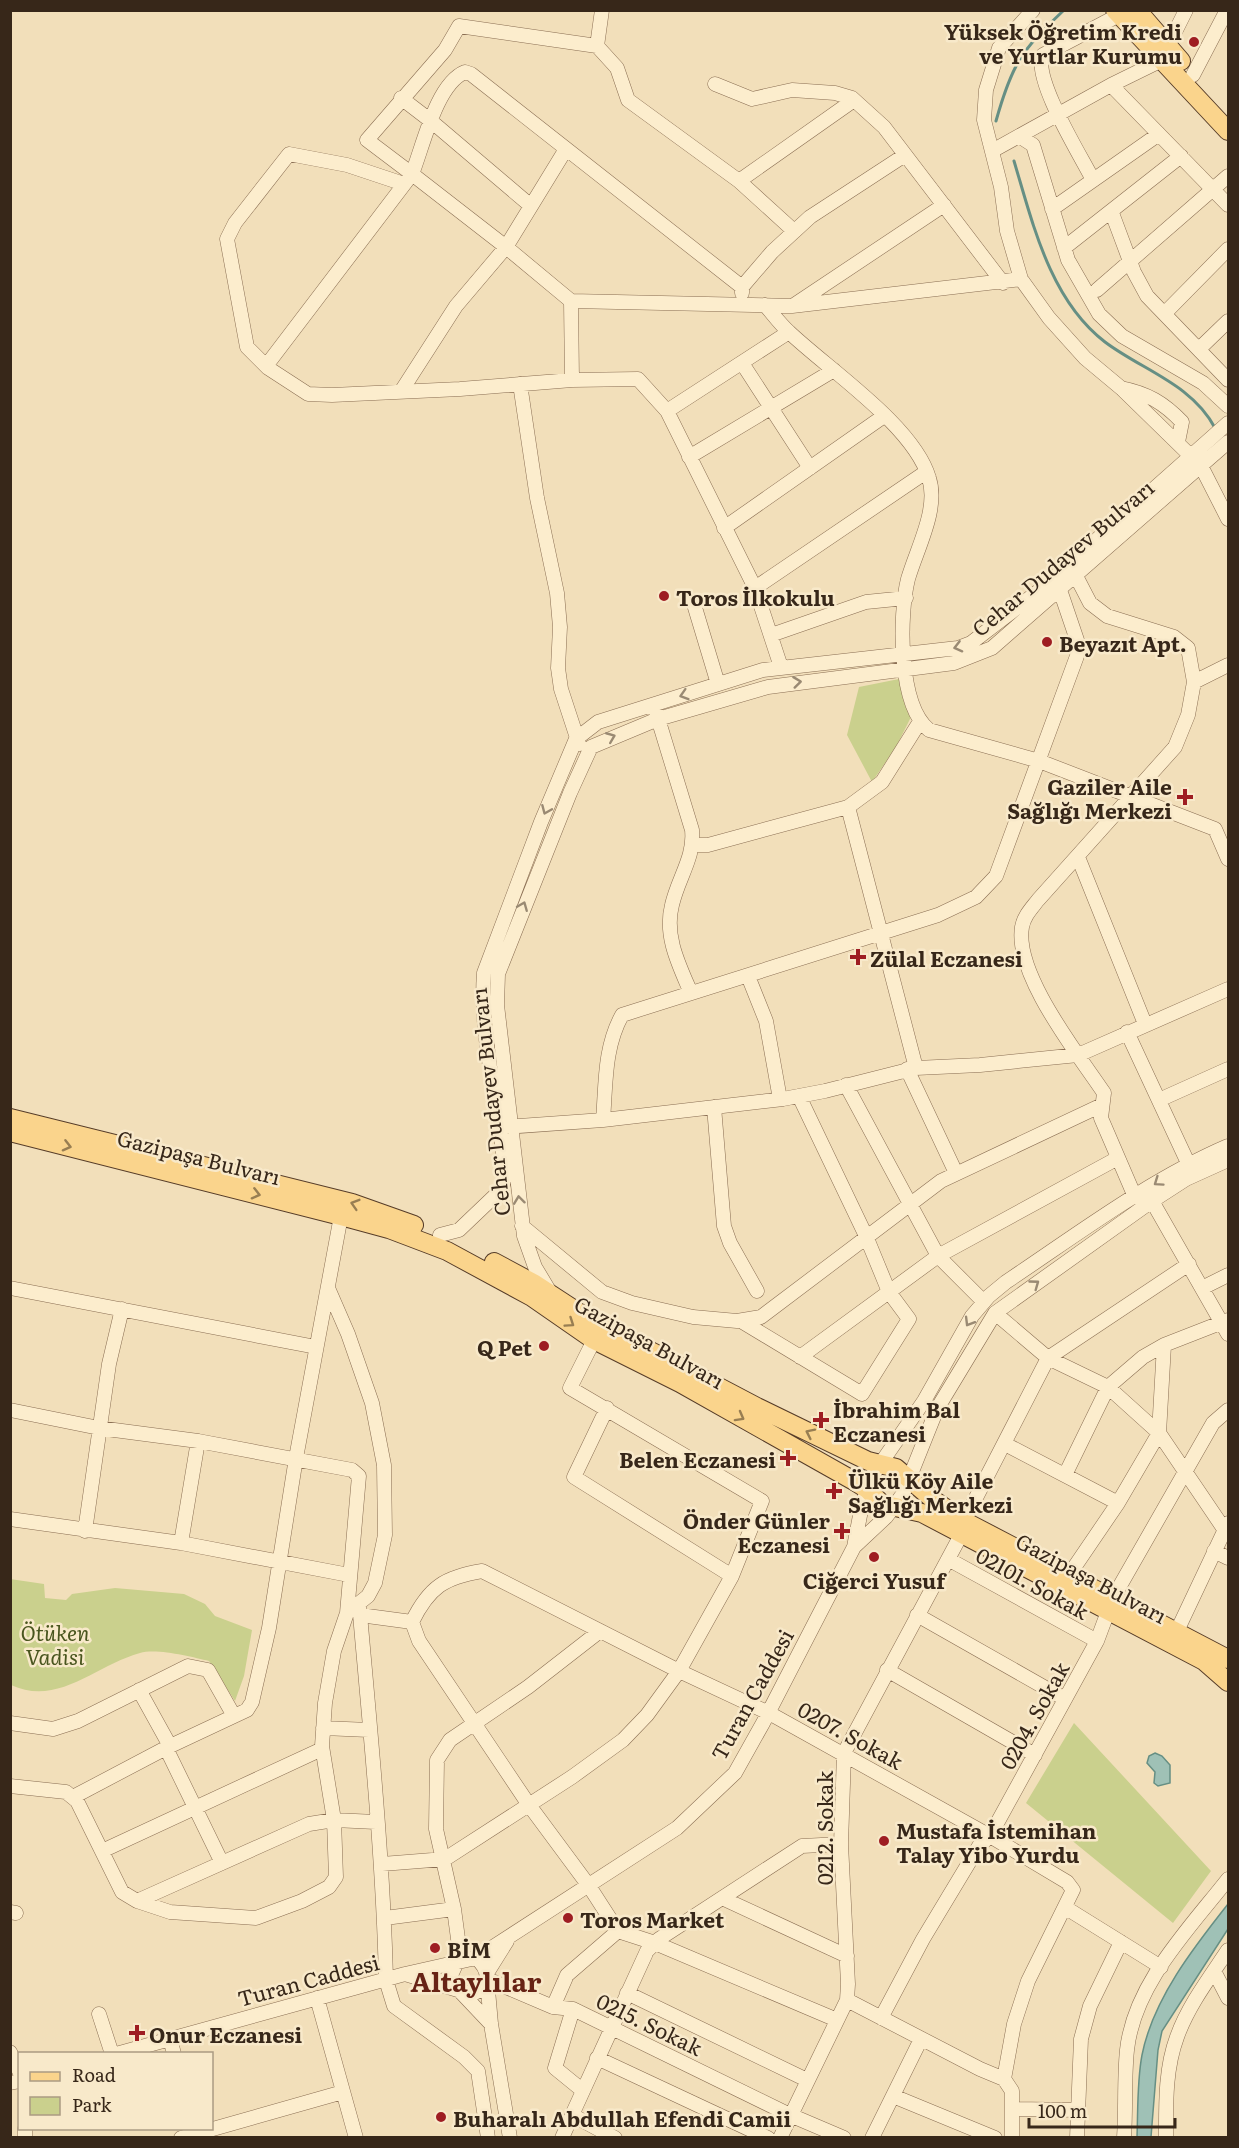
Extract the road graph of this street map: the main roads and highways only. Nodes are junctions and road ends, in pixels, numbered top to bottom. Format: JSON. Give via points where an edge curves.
{"nodes":[{"id":1,"x":1124,"y":12,"type":"edge"},
{"id":2,"x":1166,"y":49,"type":"junction"},
{"id":3,"x":1228,"y":114,"type":"edge"},
{"id":4,"x":1228,"y":131,"type":"edge"},
{"id":5,"x":10,"y":1118,"type":"edge"},
{"id":6,"x":10,"y":1132,"type":"edge"},
{"id":7,"x":963,"y":1527,"type":"junction"},
{"id":8,"x":1110,"y":1605,"type":"junction"},
{"id":9,"x":1224,"y":1652,"type":"edge"},
{"id":10,"x":1228,"y":1682,"type":"edge"}],
"edges":[{"from":1,"to":2,"type":"main road"},
{"from":2,"to":3,"type":"main road"},
{"from":2,"to":4,"type":"main road"},
{"from":7,"to":5,"type":"main road","name":"Gazipaşa Bulvarı","one_way":true,"via":[[896,1467],[868,1461],[737,1397],[440,1235],[352,1203]]},
{"from":6,"to":7,"type":"main road","name":"Gazipaşa Bulvarı","one_way":true,"via":[[389,1229],[447,1251],[532,1297],[594,1340],[680,1383],[867,1489],[882,1504]]},
{"from":7,"to":8,"type":"main road","name":"Gazipaşa Bulvarı"},
{"from":7,"to":8,"type":"main road","name":"Gazipaşa Bulvarı","via":[[1069,1575]]},
{"from":8,"to":9,"type":"main road","name":"Gazipaşa Bulvarı"},
{"from":8,"to":10,"type":"main road","name":"Gazipaşa Bulvarı","via":[[1204,1661]]}]}
